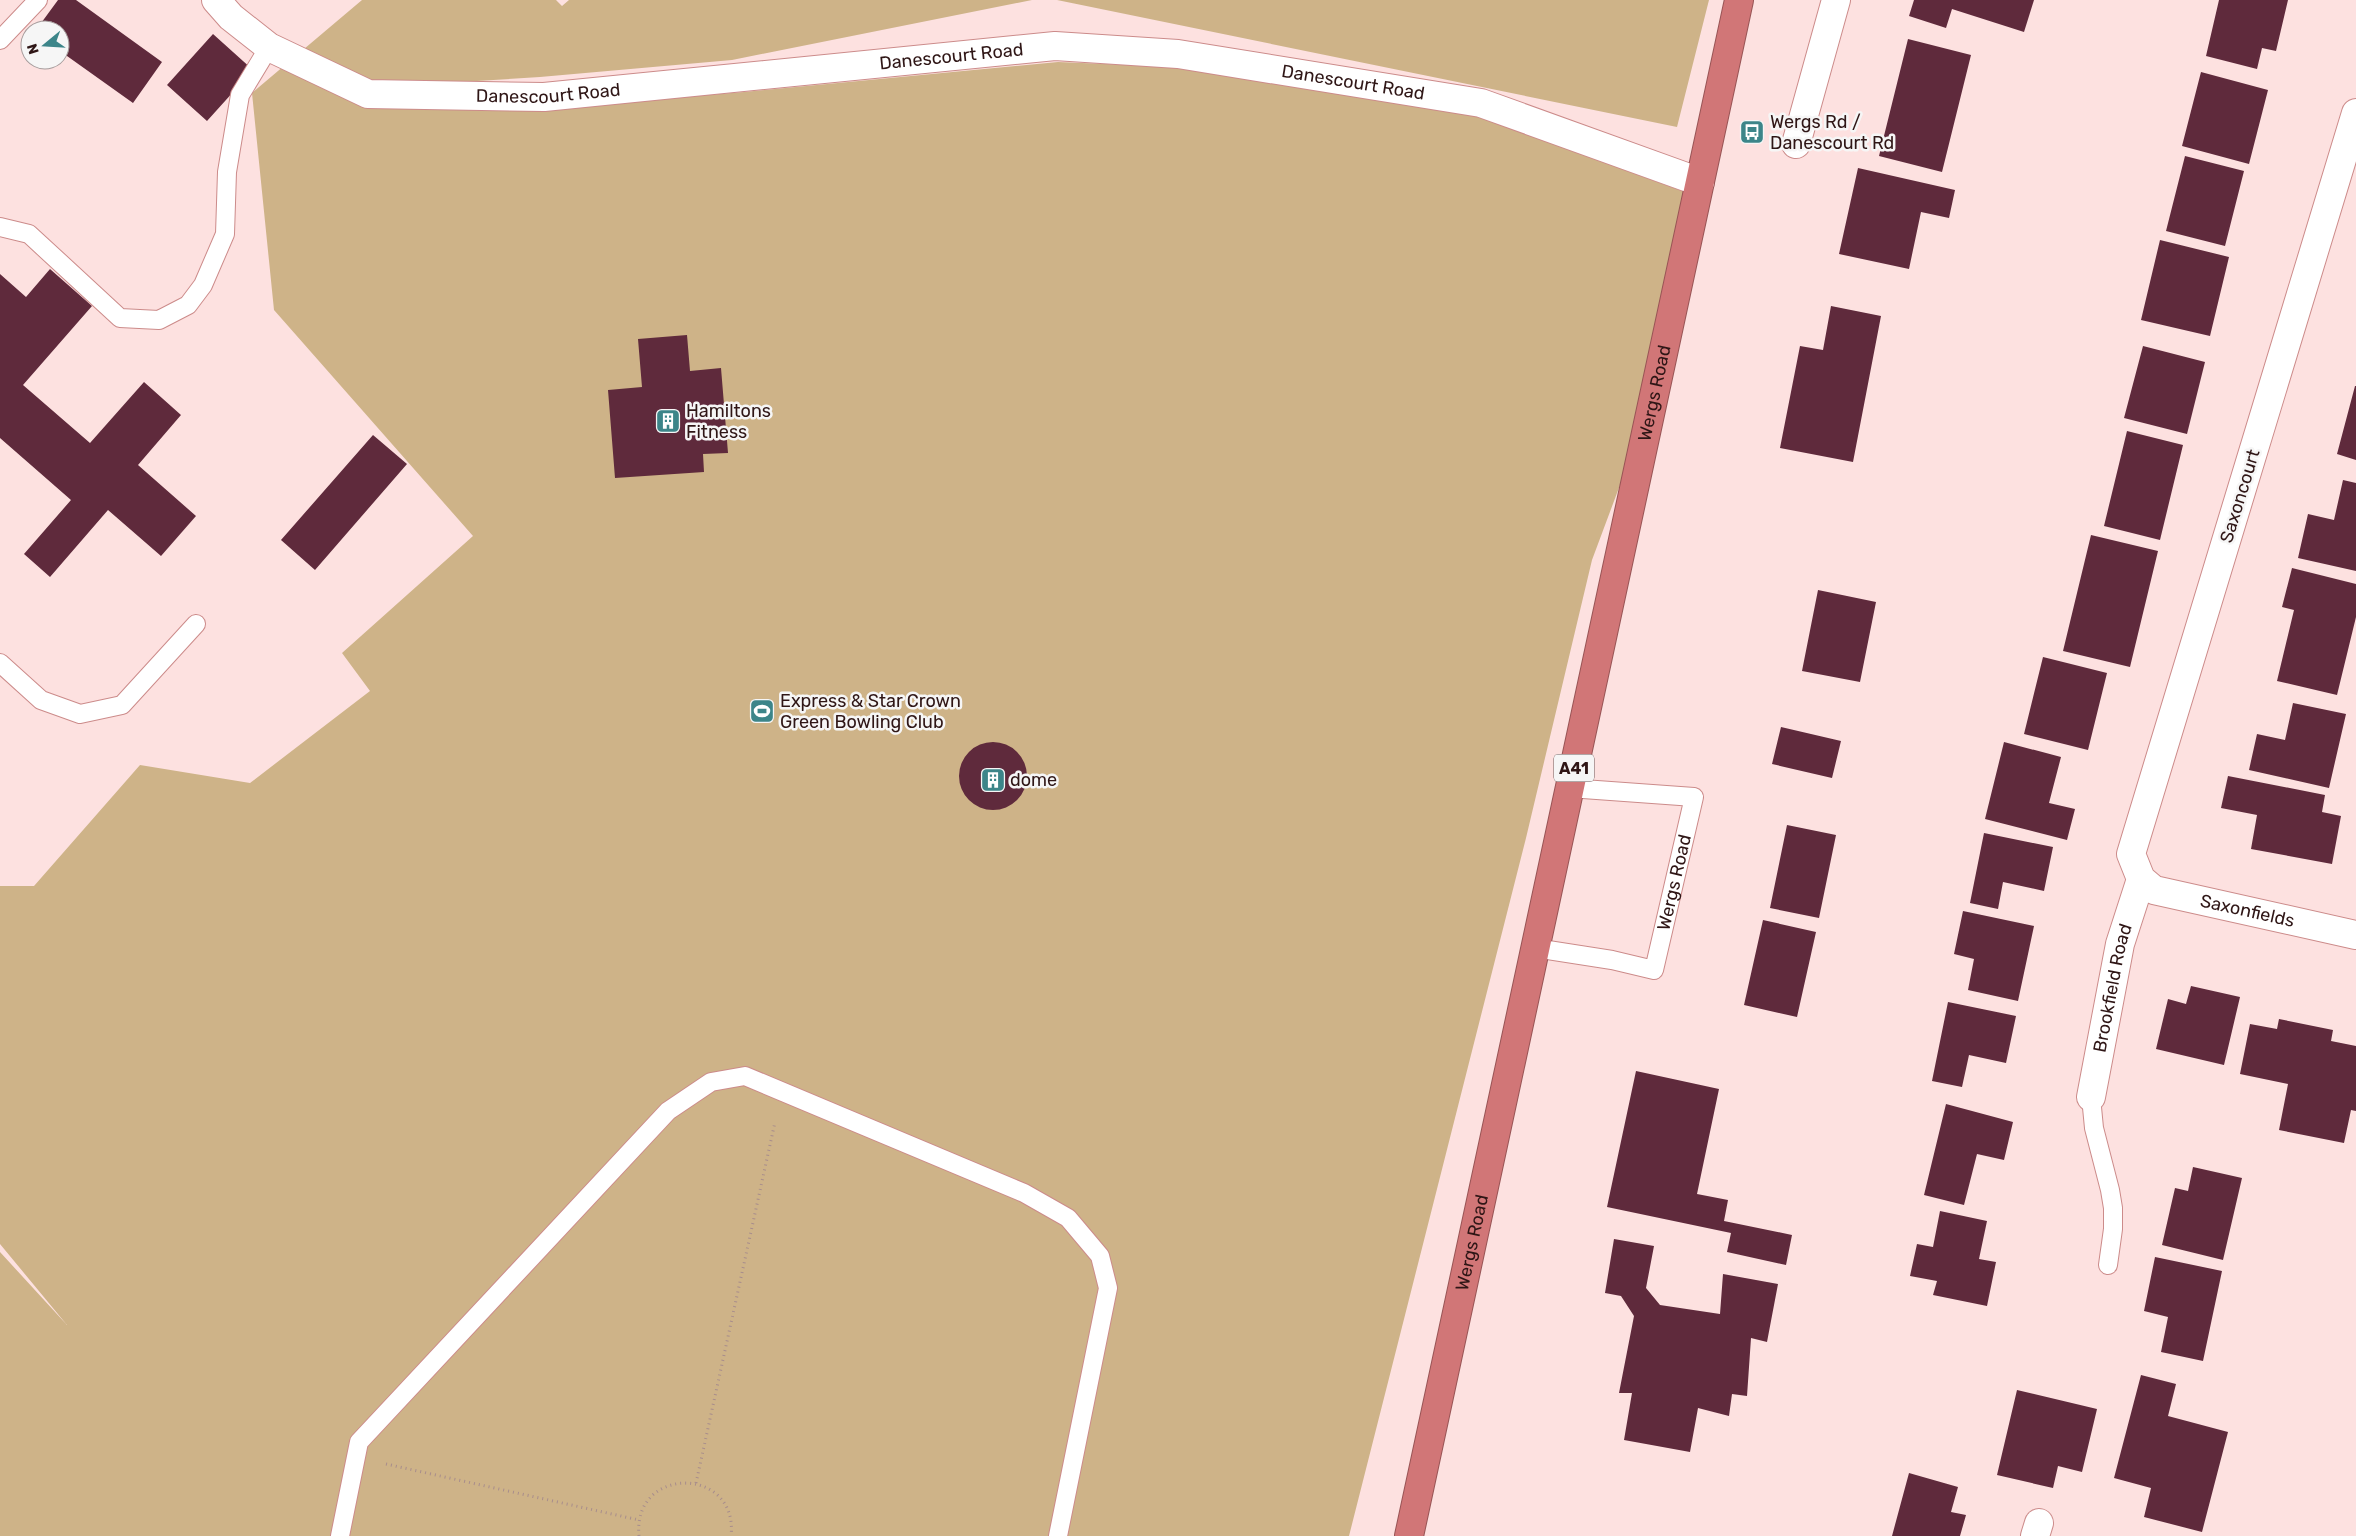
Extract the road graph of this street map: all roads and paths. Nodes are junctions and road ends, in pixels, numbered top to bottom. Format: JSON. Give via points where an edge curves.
{"nodes":[{"id":1,"x":38,"y":0,"type":"edge"},
{"id":2,"x":216,"y":0,"type":"edge"},
{"id":3,"x":1739,"y":0,"type":"edge"},
{"id":4,"x":1836,"y":0,"type":"edge"},
{"id":5,"x":0,"y":40,"type":"edge"},
{"id":6,"x":269,"y":47,"type":"junction"},
{"id":7,"x":2356,"y":113,"type":"edge"},
{"id":8,"x":1796,"y":144,"type":"dead end"},
{"id":9,"x":1700,"y":182,"type":"junction"},
{"id":10,"x":0,"y":227,"type":"edge"},
{"id":11,"x":196,"y":624,"type":"dead end"},
{"id":12,"x":0,"y":663,"type":"edge"},
{"id":13,"x":1570,"y":788,"type":"junction"},
{"id":14,"x":2141,"y":879,"type":"junction"},
{"id":15,"x":2356,"y":935,"type":"edge"},
{"id":16,"x":1534,"y":948,"type":"junction"},
{"id":17,"x":782,"y":1091,"type":"junction"},
{"id":18,"x":2091,"y":1097,"type":"joint"},
{"id":19,"x":2108,"y":1265,"type":"dead end"},
{"id":20,"x":357,"y":1457,"type":"junction"},
{"id":21,"x":696,"y":1483,"type":"junction"},
{"id":22,"x":639,"y":1520,"type":"junction"},
{"id":23,"x":340,"y":1536,"type":"edge"},
{"id":24,"x":639,"y":1536,"type":"edge"},
{"id":25,"x":731,"y":1536,"type":"edge"},
{"id":26,"x":1058,"y":1536,"type":"edge"},
{"id":27,"x":1409,"y":1536,"type":"edge"}],
"edges":[{"from":1,"to":5,"type":"lane"},
{"from":2,"to":6,"type":"street","name":"Danescourt Road","via":[[231,17]]},
{"from":3,"to":9,"type":"highway","name":"Wergs Road","number":"A41"},
{"from":4,"to":8,"type":"street"},
{"from":6,"to":9,"type":"street","name":"Danescourt Road","via":[[368,94],[544,97],[1055,46],[1178,54],[1481,103]]},
{"from":6,"to":10,"type":"lane","via":[[240,94],[227,172],[225,234],[203,285],[188,305],[159,320],[120,318],[29,234]]},
{"from":7,"to":14,"type":"street","name":"Saxoncourt","via":[[2131,854]]},
{"from":9,"to":13,"type":"highway","name":"Wergs Road","number":"A41"},
{"from":11,"to":12,"type":"lane","via":[[122,705],[80,714],[41,700]]},
{"from":13,"to":16,"type":"highway","name":"Wergs Road","number":"A41"},
{"from":13,"to":16,"type":"lane","name":"Wergs Road","via":[[1694,797],[1654,970]]},
{"from":14,"to":15,"type":"street","name":"Saxonfields","via":[[2154,890]]},
{"from":14,"to":18,"type":"street","name":"Brookfield Road","via":[[2120,944]]},
{"from":16,"to":27,"type":"highway","name":"Wergs Road","number":"A41"},
{"from":17,"to":20,"type":"lane","via":[[746,1076],[728,1079],[711,1082],[668,1111],[360,1442]]},
{"from":17,"to":21,"type":"path"},
{"from":17,"to":26,"type":"lane","via":[[1024,1193],[1068,1218],[1100,1256],[1108,1288]]},
{"from":18,"to":19,"type":"lane","via":[[2094,1128],[2112,1208]]},
{"from":20,"to":22,"type":"path"},
{"from":20,"to":23,"type":"lane"},
{"from":21,"to":22,"type":"path","via":[[667,1485],[644,1506]]},
{"from":21,"to":25,"type":"path","via":[[720,1498],[728,1511]]},
{"from":22,"to":24,"type":"path"}]}
